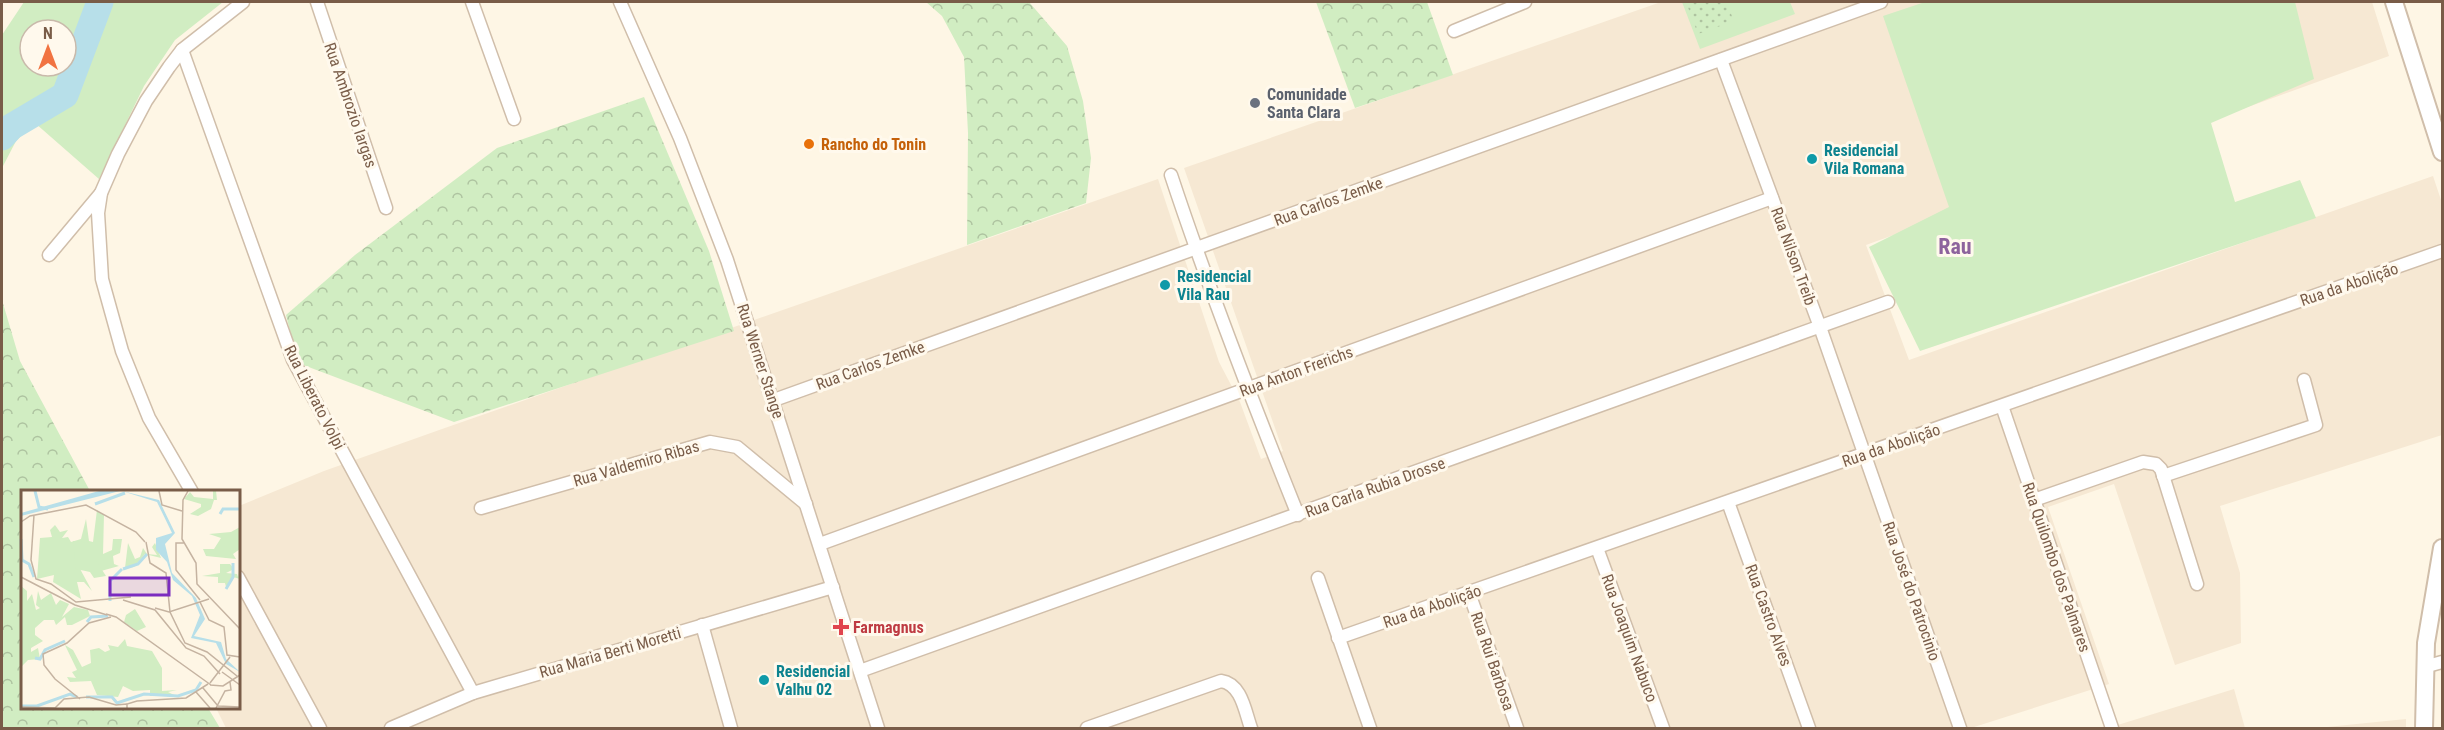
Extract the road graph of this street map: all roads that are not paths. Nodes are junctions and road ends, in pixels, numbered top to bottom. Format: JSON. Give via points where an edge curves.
{"nodes":[{"id":1,"x":243,"y":2,"type":"edge"},
{"id":2,"x":317,"y":2,"type":"edge"},
{"id":3,"x":472,"y":2,"type":"edge"},
{"id":4,"x":621,"y":2,"type":"edge"},
{"id":5,"x":1525,"y":2,"type":"edge"},
{"id":6,"x":1881,"y":2,"type":"edge"},
{"id":7,"x":2394,"y":2,"type":"edge"},
{"id":8,"x":1454,"y":31,"type":"dead end"},
{"id":9,"x":182,"y":50,"type":"junction"},
{"id":10,"x":1721,"y":60,"type":"junction"},
{"id":11,"x":514,"y":119,"type":"dead end"},
{"id":12,"x":2442,"y":152,"type":"edge"},
{"id":13,"x":1171,"y":175,"type":"dead end"},
{"id":14,"x":101,"y":193,"type":"junction"},
{"id":15,"x":1772,"y":198,"type":"junction"},
{"id":16,"x":386,"y":208,"type":"dead end"},
{"id":17,"x":1195,"y":248,"type":"junction"},
{"id":18,"x":2442,"y":251,"type":"edge"},
{"id":19,"x":49,"y":255,"type":"dead end"},
{"id":20,"x":1888,"y":302,"type":"dead end"},
{"id":21,"x":1820,"y":327,"type":"junction"},
{"id":22,"x":2304,"y":380,"type":"dead end"},
{"id":23,"x":1247,"y":389,"type":"junction"},
{"id":24,"x":774,"y":400,"type":"junction"},
{"id":25,"x":2002,"y":406,"type":"junction"},
{"id":26,"x":1864,"y":454,"type":"junction"},
{"id":27,"x":2163,"y":476,"type":"junction"},
{"id":28,"x":191,"y":490,"type":"edge"},
{"id":29,"x":2034,"y":500,"type":"junction"},
{"id":30,"x":1728,"y":502,"type":"junction"},
{"id":31,"x":808,"y":506,"type":"junction"},
{"id":32,"x":481,"y":508,"type":"dead end"},
{"id":33,"x":1298,"y":515,"type":"junction"},
{"id":34,"x":820,"y":544,"type":"junction"},
{"id":35,"x":1598,"y":548,"type":"junction"},
{"id":36,"x":2442,"y":548,"type":"edge"},
{"id":37,"x":1318,"y":578,"type":"dead end"},
{"id":38,"x":240,"y":581,"type":"edge"},
{"id":39,"x":2197,"y":584,"type":"dead end"},
{"id":40,"x":833,"y":587,"type":"junction"},
{"id":41,"x":1469,"y":593,"type":"junction"},
{"id":42,"x":702,"y":626,"type":"junction"},
{"id":43,"x":1338,"y":638,"type":"junction"},
{"id":44,"x":2442,"y":662,"type":"edge"},
{"id":45,"x":2424,"y":667,"type":"junction"},
{"id":46,"x":860,"y":671,"type":"junction"},
{"id":47,"x":473,"y":693,"type":"junction"},
{"id":48,"x":320,"y":729,"type":"edge"},
{"id":49,"x":391,"y":729,"type":"edge"},
{"id":50,"x":730,"y":729,"type":"edge"},
{"id":51,"x":878,"y":729,"type":"edge"},
{"id":52,"x":1087,"y":729,"type":"edge"},
{"id":53,"x":1251,"y":729,"type":"edge"},
{"id":54,"x":1370,"y":729,"type":"edge"},
{"id":55,"x":1517,"y":729,"type":"edge"},
{"id":56,"x":1663,"y":729,"type":"edge"},
{"id":57,"x":1809,"y":729,"type":"edge"},
{"id":58,"x":1960,"y":729,"type":"edge"},
{"id":59,"x":2112,"y":729,"type":"edge"},
{"id":60,"x":2424,"y":729,"type":"edge"}],
"edges":[{"from":1,"to":9,"type":"street"},
{"from":2,"to":16,"type":"street","name":"Rua Ambrozio Iargas"},
{"from":3,"to":11,"type":"street"},
{"from":4,"to":24,"type":"street","name":"Rua Werner Stange","via":[[728,260]]},
{"from":5,"to":8,"type":"street"},
{"from":6,"to":10,"type":"street","name":"Rua Carlos Zemke"},
{"from":7,"to":12,"type":"street"},
{"from":9,"to":14,"type":"street","via":[[146,101]]},
{"from":9,"to":47,"type":"street","name":"Rua Liberato Volpi","via":[[293,360]]},
{"from":10,"to":15,"type":"street","name":"Rua Nilson Treib"},
{"from":10,"to":17,"type":"street","name":"Rua Carlos Zemke"},
{"from":13,"to":17,"type":"street"},
{"from":14,"to":19,"type":"street"},
{"from":14,"to":28,"type":"street","via":[[98,213],[102,279],[122,351],[149,418]]},
{"from":15,"to":21,"type":"street","name":"Rua Nilson Treib"},
{"from":15,"to":23,"type":"street","name":"Rua Anton Frerichs"},
{"from":17,"to":23,"type":"street"},
{"from":17,"to":24,"type":"street","name":"Rua Carlos Zemke"},
{"from":18,"to":25,"type":"street","name":"Rua da Abolição"},
{"from":20,"to":21,"type":"street","name":"Rua Carla Rubia Drosse"},
{"from":21,"to":26,"type":"street","name":"Rua Nilson Treib"},
{"from":21,"to":33,"type":"street","name":"Rua Carla Rubia Drosse"},
{"from":22,"to":27,"type":"street","via":[[2316,425]]},
{"from":23,"to":33,"type":"street"},
{"from":23,"to":34,"type":"street","name":"Rua Anton Frerichs"},
{"from":24,"to":31,"type":"street","name":"Rua Werner Stange"},
{"from":25,"to":26,"type":"street","name":"Rua da Abolição"},
{"from":25,"to":29,"type":"street","name":"Rua Quilombo dos Palmares"},
{"from":26,"to":30,"type":"street","name":"Rua da Abolição"},
{"from":26,"to":58,"type":"street","name":"Rua José do Patrocinio"},
{"from":27,"to":29,"type":"street","via":[[2156,464],[2143,462]]},
{"from":27,"to":39,"type":"street"},
{"from":29,"to":59,"type":"street","name":"Rua Quilombo dos Palmares"},
{"from":30,"to":35,"type":"street","name":"Rua da Abolição"},
{"from":30,"to":57,"type":"street","name":"Rua Castro Alves"},
{"from":31,"to":32,"type":"street","name":"Rua Valdemiro Ribas","via":[[737,447],[710,442]]},
{"from":31,"to":34,"type":"street","name":"Rua Werner Stange"},
{"from":33,"to":46,"type":"street","name":"Rua Carla Rubia Drosse"},
{"from":34,"to":40,"type":"street","name":"Rua Werner Stange"},
{"from":35,"to":41,"type":"street","name":"Rua da Abolição"},
{"from":35,"to":56,"type":"street","name":"Rua Joaquim Nabuco"},
{"from":36,"to":45,"type":"street"},
{"from":37,"to":43,"type":"street"},
{"from":38,"to":48,"type":"street"},
{"from":40,"to":42,"type":"street","name":"Rua Maria Berti Moretti"},
{"from":40,"to":46,"type":"street","name":"Rua Werner Stange"},
{"from":41,"to":43,"type":"street","name":"Rua da Abolição"},
{"from":41,"to":55,"type":"street","name":"Rua Rui Barbosa"},
{"from":42,"to":47,"type":"street","name":"Rua Maria Berti Moretti"},
{"from":42,"to":50,"type":"street"},
{"from":43,"to":54,"type":"street"},
{"from":44,"to":45,"type":"street"},
{"from":45,"to":60,"type":"street"},
{"from":46,"to":51,"type":"street","name":"Rua Werner Stange"},
{"from":47,"to":49,"type":"street","name":"Rua Maria Berti Moretti"},
{"from":52,"to":53,"type":"street","via":[[1215,682],[1227,682],[1237,689]]}]}
